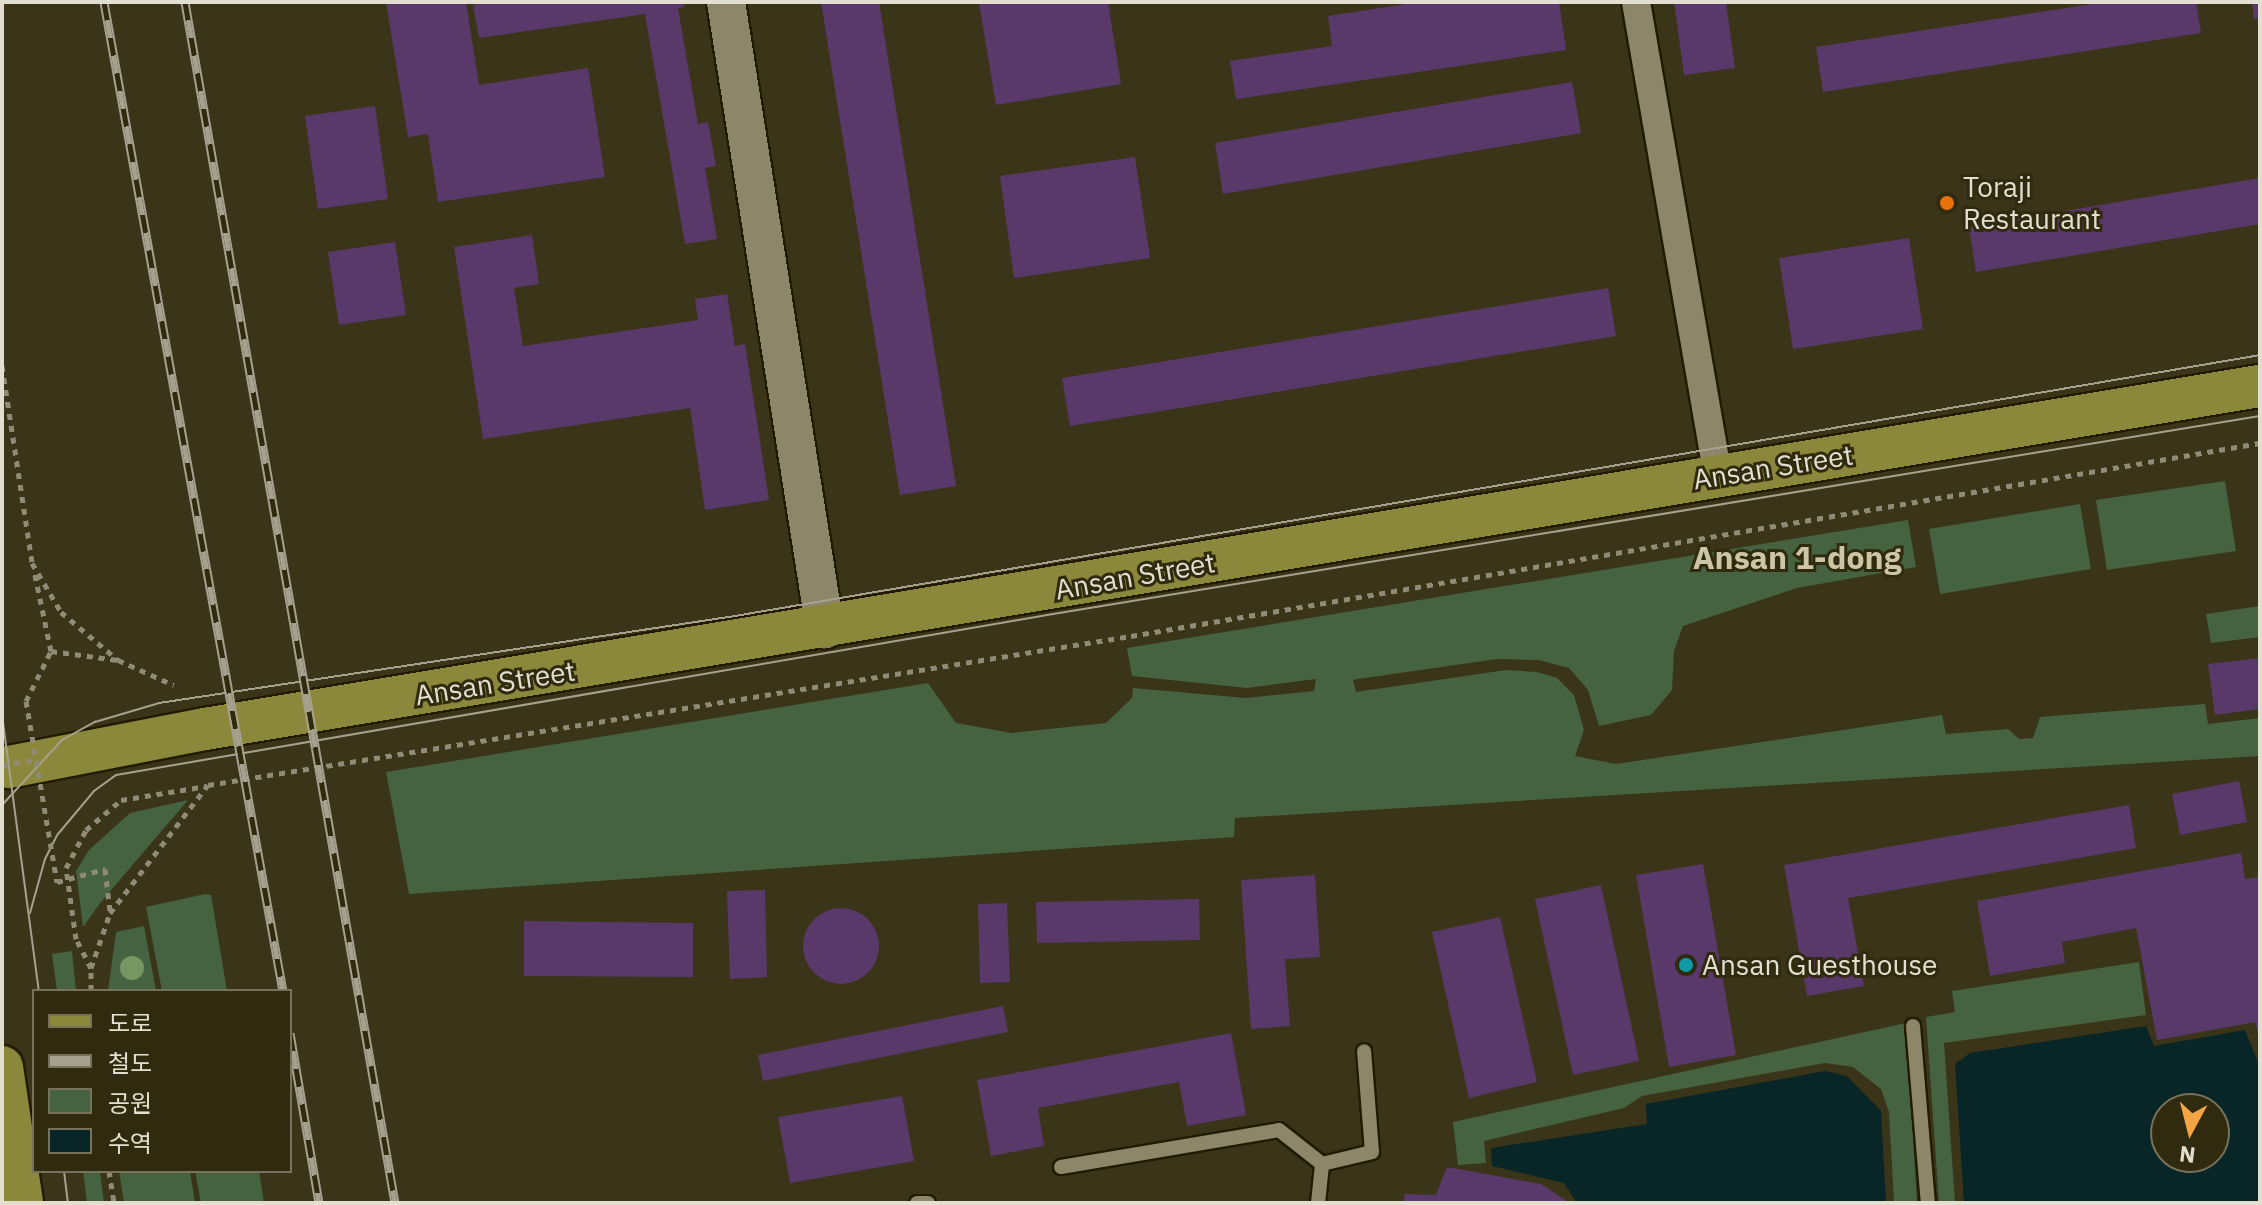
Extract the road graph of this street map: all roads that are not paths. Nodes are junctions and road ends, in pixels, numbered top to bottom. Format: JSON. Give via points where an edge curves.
{"nodes":[{"id":1,"x":726,"y":2,"type":"edge"},
{"id":2,"x":1636,"y":2,"type":"edge"},
{"id":3,"x":2260,"y":386,"type":"edge"},
{"id":4,"x":1718,"y":476,"type":"junction"},
{"id":5,"x":825,"y":629,"type":"junction"},
{"id":6,"x":12,"y":765,"type":"edge"},
{"id":7,"x":1913,"y":1026,"type":"dead end"},
{"id":8,"x":1364,"y":1051,"type":"dead end"},
{"id":9,"x":2,"y":1067,"type":"edge"},
{"id":10,"x":1322,"y":1164,"type":"junction"},
{"id":11,"x":1061,"y":1167,"type":"dead end"},
{"id":12,"x":22,"y":1203,"type":"edge"},
{"id":13,"x":917,"y":1203,"type":"edge"},
{"id":14,"x":928,"y":1203,"type":"edge"},
{"id":15,"x":1318,"y":1203,"type":"edge"},
{"id":16,"x":1928,"y":1203,"type":"edge"}],
"edges":[{"from":1,"to":5,"type":"street"},
{"from":2,"to":4,"type":"street"},
{"from":3,"to":4,"type":"main road","name":"Ansan Street"},
{"from":4,"to":5,"type":"main road","name":"Ansan Street"},
{"from":5,"to":6,"type":"main road","name":"Ansan Street"},
{"from":7,"to":16,"type":"lane"},
{"from":8,"to":10,"type":"lane","via":[[1372,1152]]},
{"from":9,"to":12,"type":"main road"},
{"from":10,"to":11,"type":"lane","via":[[1279,1130]]},
{"from":10,"to":15,"type":"lane"},
{"from":13,"to":14,"type":"lane"}]}
